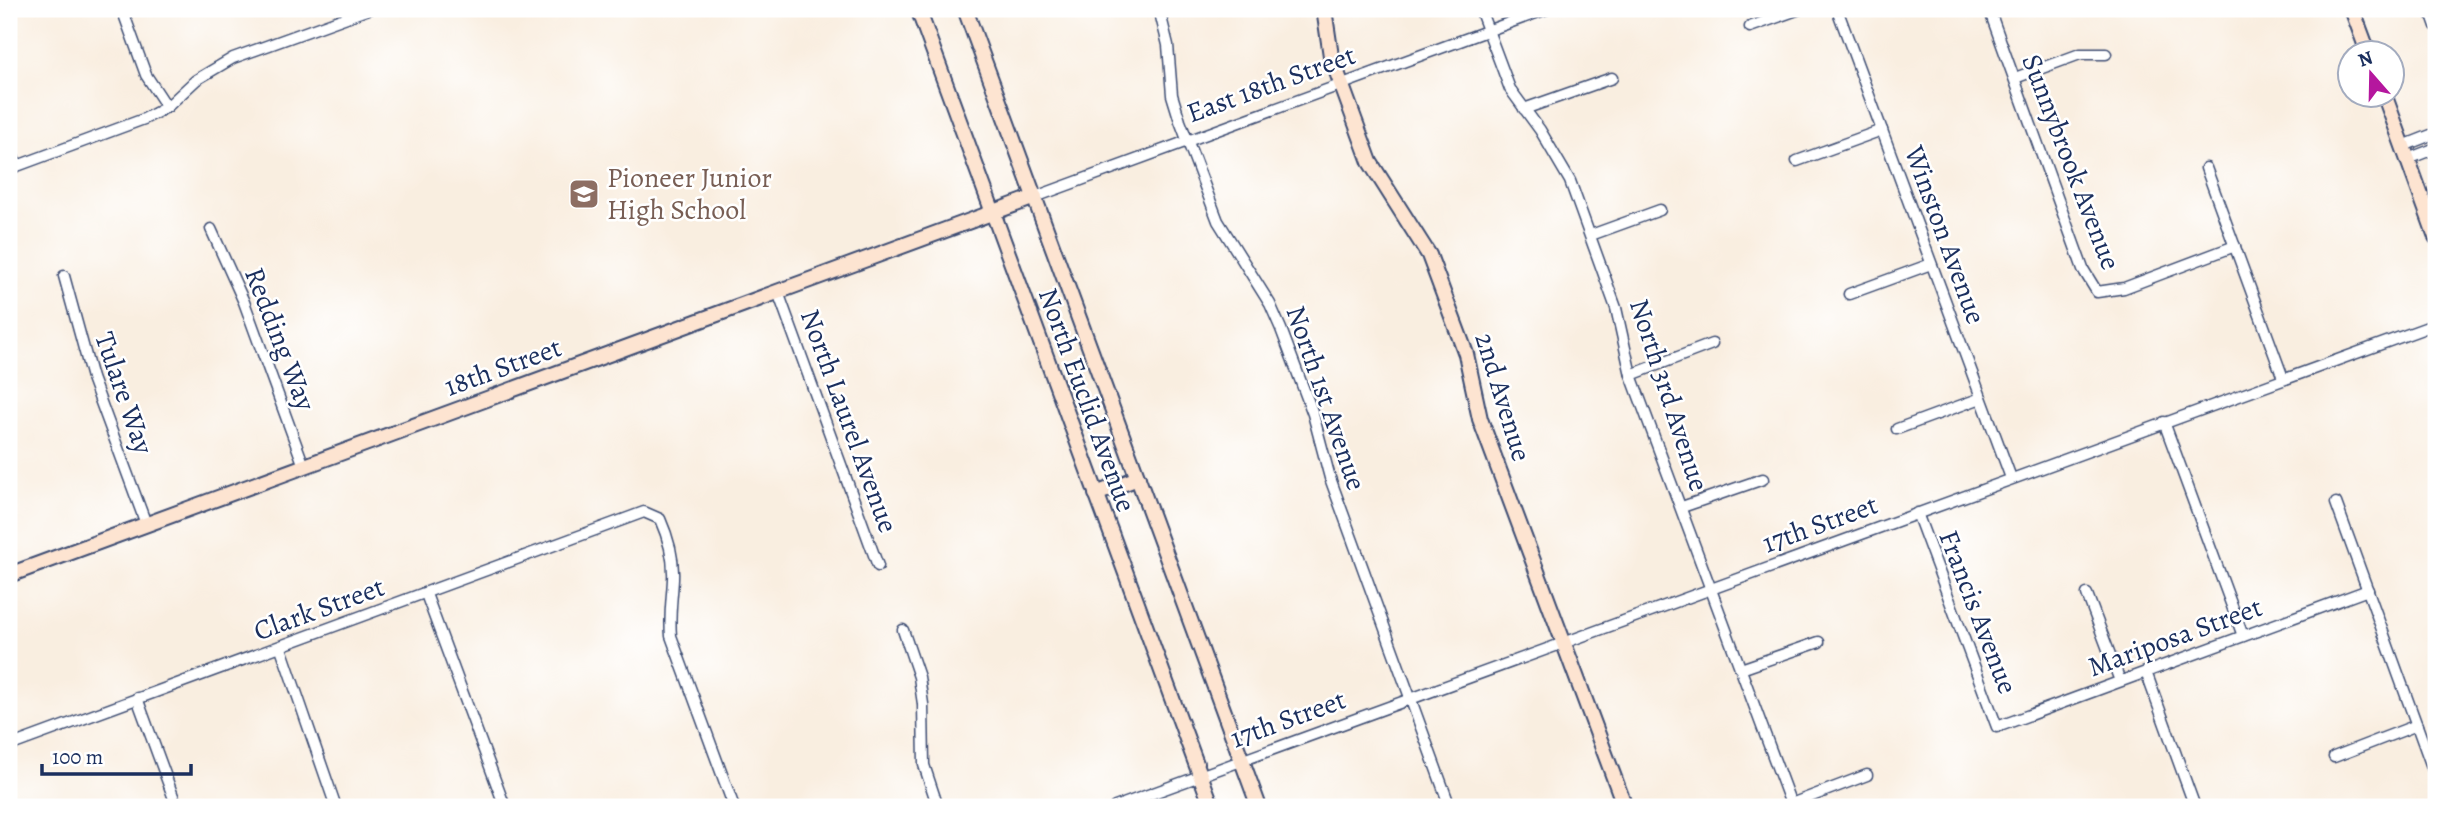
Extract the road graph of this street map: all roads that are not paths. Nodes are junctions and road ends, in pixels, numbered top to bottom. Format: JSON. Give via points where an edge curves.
{"nodes":[{"id":1,"x":122,"y":9,"type":"edge"},
{"id":2,"x":369,"y":9,"type":"edge"},
{"id":3,"x":918,"y":9,"type":"edge"},
{"id":4,"x":965,"y":9,"type":"edge"},
{"id":5,"x":1159,"y":9,"type":"edge"},
{"id":6,"x":1324,"y":9,"type":"edge"},
{"id":7,"x":1480,"y":9,"type":"edge"},
{"id":8,"x":1547,"y":9,"type":"edge"},
{"id":9,"x":1800,"y":9,"type":"edge"},
{"id":10,"x":1837,"y":9,"type":"edge"},
{"id":11,"x":1989,"y":9,"type":"edge"},
{"id":12,"x":2352,"y":9,"type":"edge"},
{"id":13,"x":2430,"y":9,"type":"edge"},
{"id":14,"x":2436,"y":26,"type":"edge"},
{"id":15,"x":1750,"y":27,"type":"dead end"},
{"id":16,"x":1488,"y":30,"type":"junction"},
{"id":17,"x":2363,"y":38,"type":"edge"},
{"id":18,"x":2106,"y":54,"type":"dead end"},
{"id":19,"x":1612,"y":78,"type":"dead end"},
{"id":20,"x":2015,"y":78,"type":"junction"},
{"id":21,"x":1341,"y":84,"type":"junction"},
{"id":22,"x":167,"y":107,"type":"junction"},
{"id":23,"x":2389,"y":108,"type":"edge"},
{"id":24,"x":1524,"y":110,"type":"junction"},
{"id":25,"x":1882,"y":130,"type":"junction"},
{"id":26,"x":2436,"y":133,"type":"edge"},
{"id":27,"x":1187,"y":141,"type":"junction"},
{"id":28,"x":9,"y":145,"type":"edge"},
{"id":29,"x":2436,"y":148,"type":"edge"},
{"id":30,"x":2405,"y":152,"type":"junction"},
{"id":31,"x":1797,"y":161,"type":"dead end"},
{"id":32,"x":13,"y":168,"type":"edge"},
{"id":33,"x":2206,"y":168,"type":"dead end"},
{"id":34,"x":1035,"y":197,"type":"junction"},
{"id":35,"x":1013,"y":205,"type":"joint"},
{"id":36,"x":1660,"y":210,"type":"dead end"},
{"id":37,"x":992,"y":213,"type":"junction"},
{"id":38,"x":211,"y":229,"type":"dead end"},
{"id":39,"x":1591,"y":235,"type":"junction"},
{"id":40,"x":2436,"y":237,"type":"edge"},
{"id":41,"x":2235,"y":246,"type":"junction"},
{"id":42,"x":1931,"y":264,"type":"junction"},
{"id":43,"x":64,"y":276,"type":"dead end"},
{"id":44,"x":778,"y":292,"type":"junction"},
{"id":45,"x":1849,"y":294,"type":"dead end"},
{"id":46,"x":2436,"y":324,"type":"edge"},
{"id":47,"x":1712,"y":344,"type":"dead end"},
{"id":48,"x":1631,"y":374,"type":"junction"},
{"id":49,"x":2283,"y":378,"type":"junction"},
{"id":50,"x":1981,"y":398,"type":"junction"},
{"id":51,"x":2164,"y":422,"type":"junction"},
{"id":52,"x":1897,"y":429,"type":"dead end"},
{"id":53,"x":304,"y":466,"type":"junction"},
{"id":54,"x":1138,"y":478,"type":"junction"},
{"id":55,"x":2011,"y":478,"type":"junction"},
{"id":56,"x":1763,"y":479,"type":"dead end"},
{"id":57,"x":1096,"y":494,"type":"junction"},
{"id":58,"x":2336,"y":503,"type":"dead end"},
{"id":59,"x":1682,"y":507,"type":"junction"},
{"id":60,"x":1917,"y":513,"type":"junction"},
{"id":61,"x":146,"y":524,"type":"junction"},
{"id":62,"x":878,"y":566,"type":"dead end"},
{"id":63,"x":9,"y":575,"type":"edge"},
{"id":64,"x":1712,"y":588,"type":"junction"},
{"id":65,"x":2368,"y":590,"type":"junction"},
{"id":66,"x":426,"y":594,"type":"junction"},
{"id":67,"x":2087,"y":594,"type":"dead end"},
{"id":68,"x":902,"y":630,"type":"dead end"},
{"id":69,"x":2243,"y":636,"type":"junction"},
{"id":70,"x":1565,"y":642,"type":"junction"},
{"id":71,"x":1819,"y":642,"type":"dead end"},
{"id":72,"x":281,"y":648,"type":"junction"},
{"id":73,"x":1741,"y":670,"type":"junction"},
{"id":74,"x":2146,"y":672,"type":"junction"},
{"id":75,"x":2120,"y":681,"type":"junction"},
{"id":76,"x":137,"y":698,"type":"junction"},
{"id":77,"x":1410,"y":699,"type":"junction"},
{"id":78,"x":2417,"y":725,"type":"junction"},
{"id":79,"x":1997,"y":727,"type":"joint"},
{"id":80,"x":9,"y":746,"type":"edge"},
{"id":81,"x":2334,"y":757,"type":"dead end"},
{"id":82,"x":1242,"y":760,"type":"junction"},
{"id":83,"x":1867,"y":775,"type":"dead end"},
{"id":84,"x":1200,"y":776,"type":"junction"},
{"id":85,"x":2436,"y":778,"type":"edge"},
{"id":86,"x":1791,"y":806,"type":"edge"},
{"id":87,"x":177,"y":807,"type":"edge"},
{"id":88,"x":337,"y":807,"type":"edge"},
{"id":89,"x":505,"y":807,"type":"edge"},
{"id":90,"x":734,"y":807,"type":"edge"},
{"id":91,"x":938,"y":807,"type":"edge"},
{"id":92,"x":1115,"y":807,"type":"edge"},
{"id":93,"x":1212,"y":807,"type":"edge"},
{"id":94,"x":1259,"y":807,"type":"edge"},
{"id":95,"x":1450,"y":807,"type":"edge"},
{"id":96,"x":1625,"y":807,"type":"edge"},
{"id":97,"x":2195,"y":807,"type":"edge"}],
"edges":[{"from":1,"to":22,"type":"street","via":[[146,75]]},
{"from":2,"to":22,"type":"street","via":[[233,58],[196,80]]},
{"from":3,"to":37,"type":"main road","name":"North Euclid Avenue"},
{"from":4,"to":34,"type":"main road","name":"North Euclid Avenue"},
{"from":5,"to":27,"type":"street","name":"North 1st Avenue","via":[[1168,45],[1172,95]]},
{"from":6,"to":21,"type":"main road","name":"2nd Avenue","via":[[1331,56]]},
{"from":7,"to":16,"type":"street","name":"North 3rd Avenue"},
{"from":8,"to":16,"type":"street","name":"East 18th Street"},
{"from":9,"to":15,"type":"street"},
{"from":10,"to":25,"type":"street","name":"Winston Avenue"},
{"from":11,"to":20,"type":"street","name":"Sunnybrook Avenue"},
{"from":12,"to":17,"type":"main road"},
{"from":13,"to":14,"type":"street"},
{"from":16,"to":21,"type":"street","name":"East 18th Street"},
{"from":16,"to":24,"type":"street","name":"North 3rd Avenue","via":[[1510,89]]},
{"from":18,"to":20,"type":"street","via":[[2080,54]]},
{"from":19,"to":24,"type":"street"},
{"from":20,"to":41,"type":"street","name":"Sunnybrook Avenue","via":[[2083,269],[2097,292],[2124,288]]},
{"from":21,"to":27,"type":"street","name":"East 18th Street"},
{"from":21,"to":70,"type":"main road","name":"2nd Avenue","via":[[1370,162],[1429,255],[1465,354],[1480,419]]},
{"from":22,"to":32,"type":"street","via":[[144,120]]},
{"from":23,"to":30,"type":"main road"},
{"from":24,"to":39,"type":"street","name":"North 3rd Avenue","via":[[1570,181]]},
{"from":25,"to":31,"type":"street"},
{"from":25,"to":42,"type":"street","name":"Winston Avenue"},
{"from":26,"to":30,"type":"street"},
{"from":27,"to":34,"type":"street","name":"East 18th Street"},
{"from":27,"to":77,"type":"street","name":"North 1st Avenue","via":[[1218,221],[1281,329]]},
{"from":28,"to":32,"type":"street"},
{"from":29,"to":30,"type":"street"},
{"from":30,"to":40,"type":"main road"},
{"from":33,"to":41,"type":"street"},
{"from":34,"to":35,"type":"main road","name":"East 18th Street"},
{"from":34,"to":54,"type":"main road","name":"North Euclid Avenue"},
{"from":35,"to":37,"type":"main road","name":"18th Street"},
{"from":36,"to":39,"type":"street"},
{"from":37,"to":44,"type":"main road","name":"18th Street"},
{"from":37,"to":57,"type":"main road","name":"North Euclid Avenue"},
{"from":38,"to":53,"type":"street","name":"Redding Way","via":[[244,302]]},
{"from":39,"to":48,"type":"street","name":"North 3rd Avenue","via":[[1616,308]]},
{"from":41,"to":49,"type":"street"},
{"from":42,"to":45,"type":"street"},
{"from":42,"to":50,"type":"street","name":"Winston Avenue"},
{"from":43,"to":61,"type":"street","name":"Tulare Way","via":[[92,378]]},
{"from":44,"to":53,"type":"main road","name":"18th Street"},
{"from":44,"to":62,"type":"street","name":"North Laurel Avenue"},
{"from":46,"to":49,"type":"street","name":"17th Street"},
{"from":47,"to":48,"type":"street"},
{"from":48,"to":59,"type":"street","name":"North 3rd Avenue"},
{"from":49,"to":51,"type":"street","name":"17th Street"},
{"from":50,"to":52,"type":"street"},
{"from":50,"to":55,"type":"street","name":"Winston Avenue"},
{"from":51,"to":55,"type":"street","name":"17th Street"},
{"from":51,"to":69,"type":"street"},
{"from":53,"to":61,"type":"main road","name":"18th Street"},
{"from":54,"to":57,"type":"main road"},
{"from":54,"to":82,"type":"main road","name":"North Euclid Avenue"},
{"from":55,"to":60,"type":"street","name":"17th Street"},
{"from":56,"to":59,"type":"street"},
{"from":57,"to":84,"type":"main road","name":"North Euclid Avenue"},
{"from":58,"to":65,"type":"street"},
{"from":59,"to":64,"type":"street","name":"North 3rd Avenue"},
{"from":60,"to":64,"type":"street","name":"17th Street"},
{"from":60,"to":79,"type":"street","name":"Francis Avenue"},
{"from":61,"to":63,"type":"main road","name":"18th Street"},
{"from":64,"to":70,"type":"street","name":"17th Street"},
{"from":64,"to":73,"type":"street","name":"North 3rd Avenue"},
{"from":65,"to":69,"type":"street","name":"Mariposa Street"},
{"from":65,"to":78,"type":"street"},
{"from":66,"to":72,"type":"street","name":"Clark Street"},
{"from":66,"to":89,"type":"street"},
{"from":66,"to":90,"type":"street","name":"Clark Street","via":[[644,512],[660,519],[673,577],[668,613],[671,636]]},
{"from":67,"to":75,"type":"street"},
{"from":68,"to":91,"type":"street","via":[[919,677],[924,765]]},
{"from":69,"to":74,"type":"street","name":"Mariposa Street"},
{"from":70,"to":77,"type":"street","name":"17th Street"},
{"from":70,"to":96,"type":"main road","name":"2nd Avenue"},
{"from":71,"to":73,"type":"street"},
{"from":72,"to":76,"type":"street","name":"Clark Street"},
{"from":72,"to":88,"type":"street"},
{"from":73,"to":86,"type":"street","name":"North 3rd Avenue"},
{"from":74,"to":75,"type":"street","name":"Mariposa Street"},
{"from":74,"to":97,"type":"street"},
{"from":75,"to":79,"type":"street","name":"Mariposa Street"},
{"from":76,"to":80,"type":"street","name":"Clark Street"},
{"from":76,"to":87,"type":"street"},
{"from":77,"to":82,"type":"street","name":"17th Street"},
{"from":77,"to":95,"type":"street","name":"North 1st Avenue"},
{"from":78,"to":81,"type":"street"},
{"from":78,"to":85,"type":"street"},
{"from":82,"to":84,"type":"street","name":"17th Street"},
{"from":82,"to":94,"type":"main road","name":"North Euclid Avenue"},
{"from":83,"to":86,"type":"street"},
{"from":84,"to":92,"type":"street","name":"17th Street"},
{"from":84,"to":93,"type":"main road","name":"North Euclid Avenue"}]}
